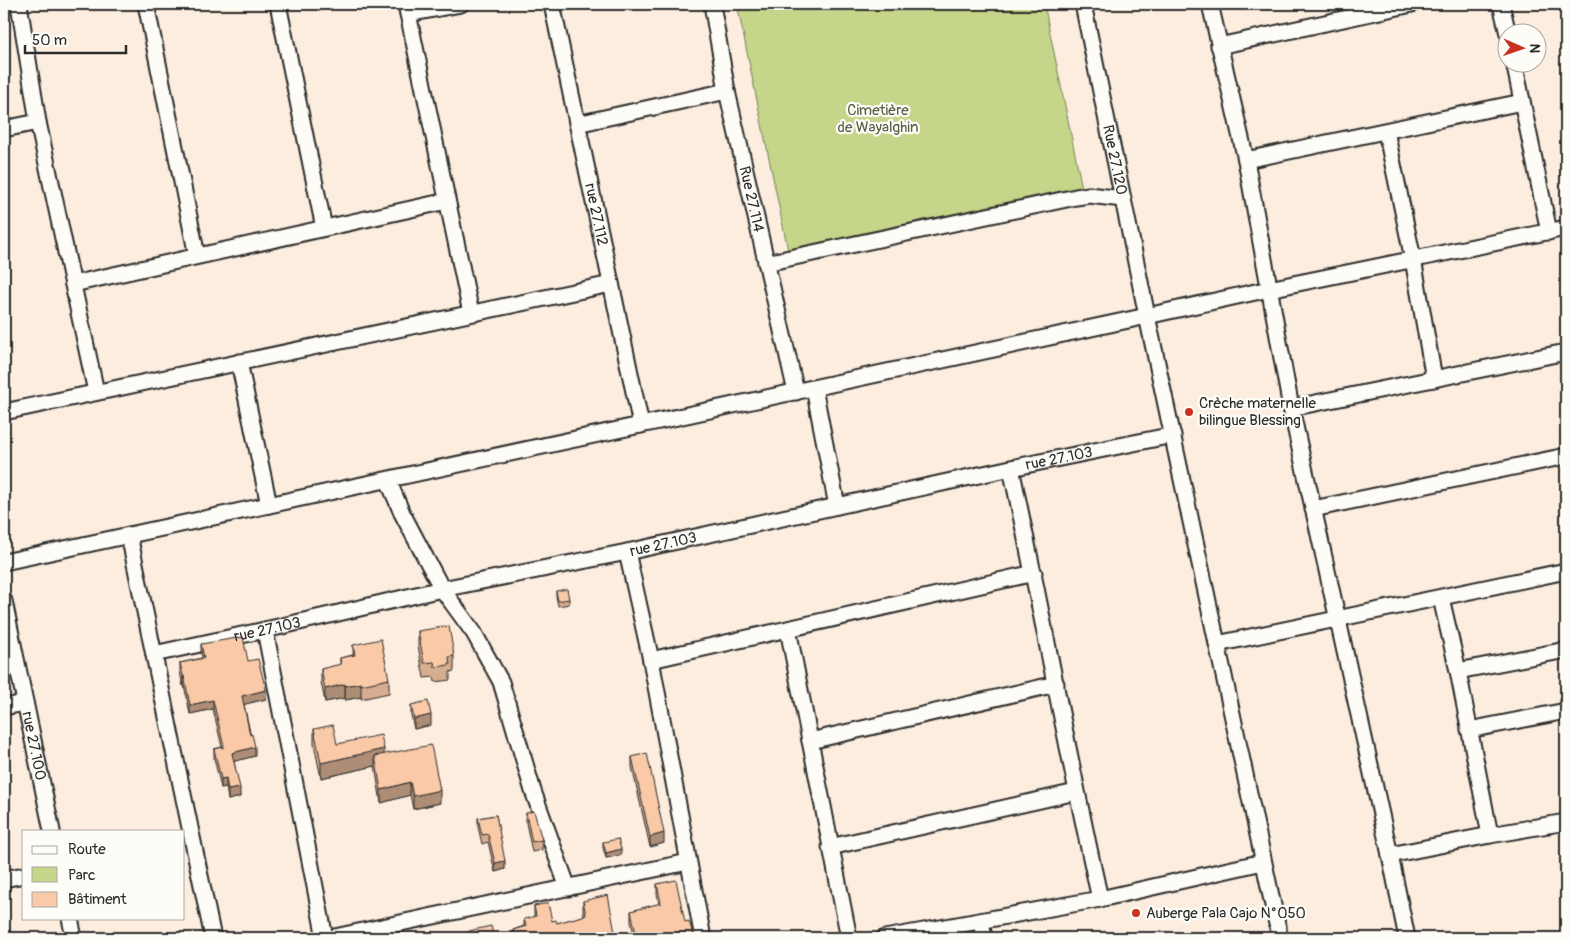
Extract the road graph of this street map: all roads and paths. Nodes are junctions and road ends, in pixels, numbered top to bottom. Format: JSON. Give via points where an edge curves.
{"nodes":[{"id":1,"x":19,"y":4,"type":"edge"},
{"id":2,"x":146,"y":4,"type":"edge"},
{"id":3,"x":278,"y":4,"type":"edge"},
{"id":4,"x":461,"y":4,"type":"edge"},
{"id":5,"x":552,"y":4,"type":"edge"},
{"id":6,"x":712,"y":4,"type":"edge"},
{"id":7,"x":1083,"y":4,"type":"edge"},
{"id":8,"x":1210,"y":4,"type":"edge"},
{"id":9,"x":1412,"y":4,"type":"edge"},
{"id":10,"x":1501,"y":4,"type":"edge"},
{"id":11,"x":407,"y":9,"type":"edge"},
{"id":12,"x":1505,"y":22,"type":"edge"},
{"id":13,"x":1219,"y":46,"type":"junction"},
{"id":14,"x":1516,"y":72,"type":"edge"},
{"id":15,"x":727,"y":91,"type":"junction"},
{"id":16,"x":1522,"y":102,"type":"junction"},
{"id":17,"x":38,"y":122,"type":"junction"},
{"id":18,"x":577,"y":124,"type":"junction"},
{"id":19,"x":4,"y":130,"type":"edge"},
{"id":20,"x":1386,"y":130,"type":"junction"},
{"id":21,"x":1246,"y":160,"type":"junction"},
{"id":22,"x":1123,"y":199,"type":"junction"},
{"id":23,"x":447,"y":201,"type":"junction"},
{"id":24,"x":324,"y":228,"type":"junction"},
{"id":25,"x":1566,"y":228,"type":"edge"},
{"id":26,"x":1549,"y":232,"type":"junction"},
{"id":27,"x":197,"y":256,"type":"junction"},
{"id":28,"x":1413,"y":259,"type":"junction"},
{"id":29,"x":766,"y":263,"type":"junction"},
{"id":30,"x":73,"y":284,"type":"junction"},
{"id":31,"x":611,"y":284,"type":"junction"},
{"id":32,"x":1269,"y":289,"type":"junction"},
{"id":33,"x":471,"y":313,"type":"junction"},
{"id":34,"x":1148,"y":316,"type":"junction"},
{"id":35,"x":1566,"y":352,"type":"edge"},
{"id":36,"x":239,"y":362,"type":"junction"},
{"id":37,"x":1434,"y":379,"type":"junction"},
{"id":38,"x":814,"y":388,"type":"junction"},
{"id":39,"x":96,"y":392,"type":"junction"},
{"id":40,"x":796,"y":392,"type":"junction"},
{"id":41,"x":1291,"y":408,"type":"junction"},
{"id":42,"x":4,"y":412,"type":"edge"},
{"id":43,"x":641,"y":425,"type":"junction"},
{"id":44,"x":1173,"y":435,"type":"junction"},
{"id":45,"x":1566,"y":456,"type":"edge"},
{"id":46,"x":1011,"y":468,"type":"junction"},
{"id":47,"x":388,"y":480,"type":"junction"},
{"id":48,"x":269,"y":504,"type":"junction"},
{"id":49,"x":837,"y":506,"type":"junction"},
{"id":50,"x":1313,"y":509,"type":"junction"},
{"id":51,"x":129,"y":535,"type":"junction"},
{"id":52,"x":627,"y":552,"type":"junction"},
{"id":53,"x":4,"y":562,"type":"edge"},
{"id":54,"x":1566,"y":571,"type":"edge"},
{"id":55,"x":1034,"y":573,"type":"junction"},
{"id":56,"x":442,"y":589,"type":"junction"},
{"id":57,"x":1441,"y":598,"type":"junction"},
{"id":58,"x":4,"y":601,"type":"edge"},
{"id":59,"x":1338,"y":618,"type":"junction"},
{"id":60,"x":788,"y":629,"type":"junction"},
{"id":61,"x":265,"y":630,"type":"junction"},
{"id":62,"x":1217,"y":644,"type":"junction"},
{"id":63,"x":1566,"y":650,"type":"edge"},
{"id":64,"x":154,"y":654,"type":"junction"},
{"id":65,"x":651,"y":660,"type":"junction"},
{"id":66,"x":1458,"y":671,"type":"junction"},
{"id":67,"x":1056,"y":684,"type":"junction"},
{"id":68,"x":25,"y":702,"type":"junction"},
{"id":69,"x":4,"y":707,"type":"edge"},
{"id":70,"x":1566,"y":711,"type":"edge"},
{"id":71,"x":1469,"y":730,"type":"junction"},
{"id":72,"x":810,"y":741,"type":"junction"},
{"id":73,"x":1076,"y":792,"type":"junction"},
{"id":74,"x":1566,"y":822,"type":"edge"},
{"id":75,"x":52,"y":830,"type":"edge"},
{"id":76,"x":1490,"y":835,"type":"junction"},
{"id":77,"x":189,"y":844,"type":"edge"},
{"id":78,"x":830,"y":847,"type":"junction"},
{"id":79,"x":1390,"y":855,"type":"junction"},
{"id":80,"x":688,"y":862,"type":"junction"},
{"id":81,"x":1263,"y":862,"type":"junction"},
{"id":82,"x":22,"y":875,"type":"edge"},
{"id":83,"x":4,"y":879,"type":"edge"},
{"id":84,"x":568,"y":888,"type":"junction"},
{"id":85,"x":1100,"y":899,"type":"junction"},
{"id":86,"x":70,"y":920,"type":"edge"},
{"id":87,"x":981,"y":921,"type":"junction"},
{"id":88,"x":74,"y":938,"type":"edge"},
{"id":89,"x":213,"y":938,"type":"edge"},
{"id":90,"x":325,"y":938,"type":"edge"},
{"id":91,"x":330,"y":938,"type":"edge"},
{"id":92,"x":703,"y":938,"type":"edge"},
{"id":93,"x":849,"y":938,"type":"edge"},
{"id":94,"x":885,"y":938,"type":"edge"},
{"id":95,"x":984,"y":938,"type":"edge"},
{"id":96,"x":1280,"y":938,"type":"edge"},
{"id":97,"x":1407,"y":938,"type":"edge"}],
"edges":[{"from":1,"to":17,"type":"street"},
{"from":2,"to":27,"type":"street"},
{"from":3,"to":24,"type":"street"},
{"from":4,"to":11,"type":"street"},
{"from":5,"to":18,"type":"street","name":"rue 27.112"},
{"from":6,"to":15,"type":"street","name":"Rue 27.114"},
{"from":7,"to":22,"type":"street","name":"Rue 27.120"},
{"from":8,"to":13,"type":"street"},
{"from":9,"to":13,"type":"street"},
{"from":10,"to":12,"type":"street"},
{"from":11,"to":23,"type":"street"},
{"from":13,"to":21,"type":"street"},
{"from":14,"to":16,"type":"street"},
{"from":15,"to":18,"type":"street"},
{"from":15,"to":29,"type":"street","name":"Rue 27.114"},
{"from":16,"to":20,"type":"street"},
{"from":16,"to":26,"type":"street"},
{"from":17,"to":19,"type":"street"},
{"from":17,"to":30,"type":"street"},
{"from":18,"to":31,"type":"street","name":"rue 27.112"},
{"from":20,"to":21,"type":"street"},
{"from":20,"to":28,"type":"street"},
{"from":21,"to":32,"type":"street"},
{"from":22,"to":29,"type":"street","via":[[1089,195],[1076,197]]},
{"from":22,"to":34,"type":"street","name":"Rue 27.120"},
{"from":23,"to":24,"type":"street"},
{"from":23,"to":33,"type":"street"},
{"from":24,"to":27,"type":"street"},
{"from":25,"to":26,"type":"street"},
{"from":26,"to":28,"type":"street"},
{"from":27,"to":30,"type":"street"},
{"from":28,"to":32,"type":"street"},
{"from":28,"to":37,"type":"street"},
{"from":29,"to":40,"type":"street","name":"Rue 27.114"},
{"from":30,"to":39,"type":"street"},
{"from":31,"to":33,"type":"street"},
{"from":31,"to":43,"type":"street","name":"rue 27.112"},
{"from":32,"to":34,"type":"street"},
{"from":32,"to":41,"type":"street"},
{"from":33,"to":36,"type":"street"},
{"from":34,"to":38,"type":"street"},
{"from":34,"to":44,"type":"street","name":"Rue 27.120"},
{"from":35,"to":37,"type":"street"},
{"from":36,"to":39,"type":"street"},
{"from":36,"to":48,"type":"street"},
{"from":37,"to":41,"type":"street"},
{"from":38,"to":40,"type":"street"},
{"from":38,"to":49,"type":"street"},
{"from":39,"to":42,"type":"street"},
{"from":40,"to":43,"type":"street"},
{"from":41,"to":50,"type":"street"},
{"from":43,"to":47,"type":"street"},
{"from":44,"to":46,"type":"street","name":"rue 27.103"},
{"from":44,"to":62,"type":"street","name":"Rue 27.120"},
{"from":45,"to":50,"type":"street"},
{"from":46,"to":49,"type":"street","name":"rue 27.103"},
{"from":46,"to":55,"type":"street"},
{"from":47,"to":48,"type":"street"},
{"from":47,"to":56,"type":"street"},
{"from":48,"to":51,"type":"street"},
{"from":49,"to":52,"type":"street","name":"rue 27.103"},
{"from":50,"to":59,"type":"street"},
{"from":51,"to":53,"type":"street"},
{"from":51,"to":64,"type":"street"},
{"from":52,"to":56,"type":"street","name":"rue 27.103"},
{"from":52,"to":65,"type":"street"},
{"from":54,"to":57,"type":"street"},
{"from":55,"to":60,"type":"street"},
{"from":55,"to":67,"type":"street"},
{"from":56,"to":61,"type":"street","name":"rue 27.103"},
{"from":56,"to":84,"type":"street","via":[[474,633],[501,682],[532,791]]},
{"from":57,"to":59,"type":"street"},
{"from":57,"to":66,"type":"street"},
{"from":58,"to":68,"type":"street","name":"rue 27.100"},
{"from":59,"to":62,"type":"street"},
{"from":59,"to":79,"type":"street"},
{"from":60,"to":65,"type":"street"},
{"from":60,"to":72,"type":"street"},
{"from":61,"to":64,"type":"street","name":"rue 27.103"},
{"from":61,"to":90,"type":"street"},
{"from":62,"to":81,"type":"street","name":"Rue 27.120"},
{"from":63,"to":66,"type":"street"},
{"from":64,"to":77,"type":"street"},
{"from":65,"to":80,"type":"street"},
{"from":66,"to":71,"type":"street"},
{"from":67,"to":72,"type":"street"},
{"from":67,"to":73,"type":"street"},
{"from":68,"to":69,"type":"street"},
{"from":68,"to":75,"type":"street","name":"rue 27.100"},
{"from":70,"to":71,"type":"street"},
{"from":71,"to":76,"type":"street"},
{"from":72,"to":78,"type":"street"},
{"from":73,"to":78,"type":"street"},
{"from":73,"to":85,"type":"street"},
{"from":74,"to":76,"type":"street"},
{"from":76,"to":79,"type":"street"},
{"from":77,"to":89,"type":"street"},
{"from":78,"to":93,"type":"street"},
{"from":79,"to":97,"type":"street"},
{"from":80,"to":84,"type":"street"},
{"from":80,"to":92,"type":"street"},
{"from":81,"to":85,"type":"street"},
{"from":81,"to":96,"type":"street","name":"Rue 27.120"},
{"from":82,"to":83,"type":"street"},
{"from":84,"to":91,"type":"street"},
{"from":85,"to":87,"type":"street"},
{"from":86,"to":88,"type":"street"},
{"from":87,"to":94,"type":"street"},
{"from":87,"to":95,"type":"street"}]}
